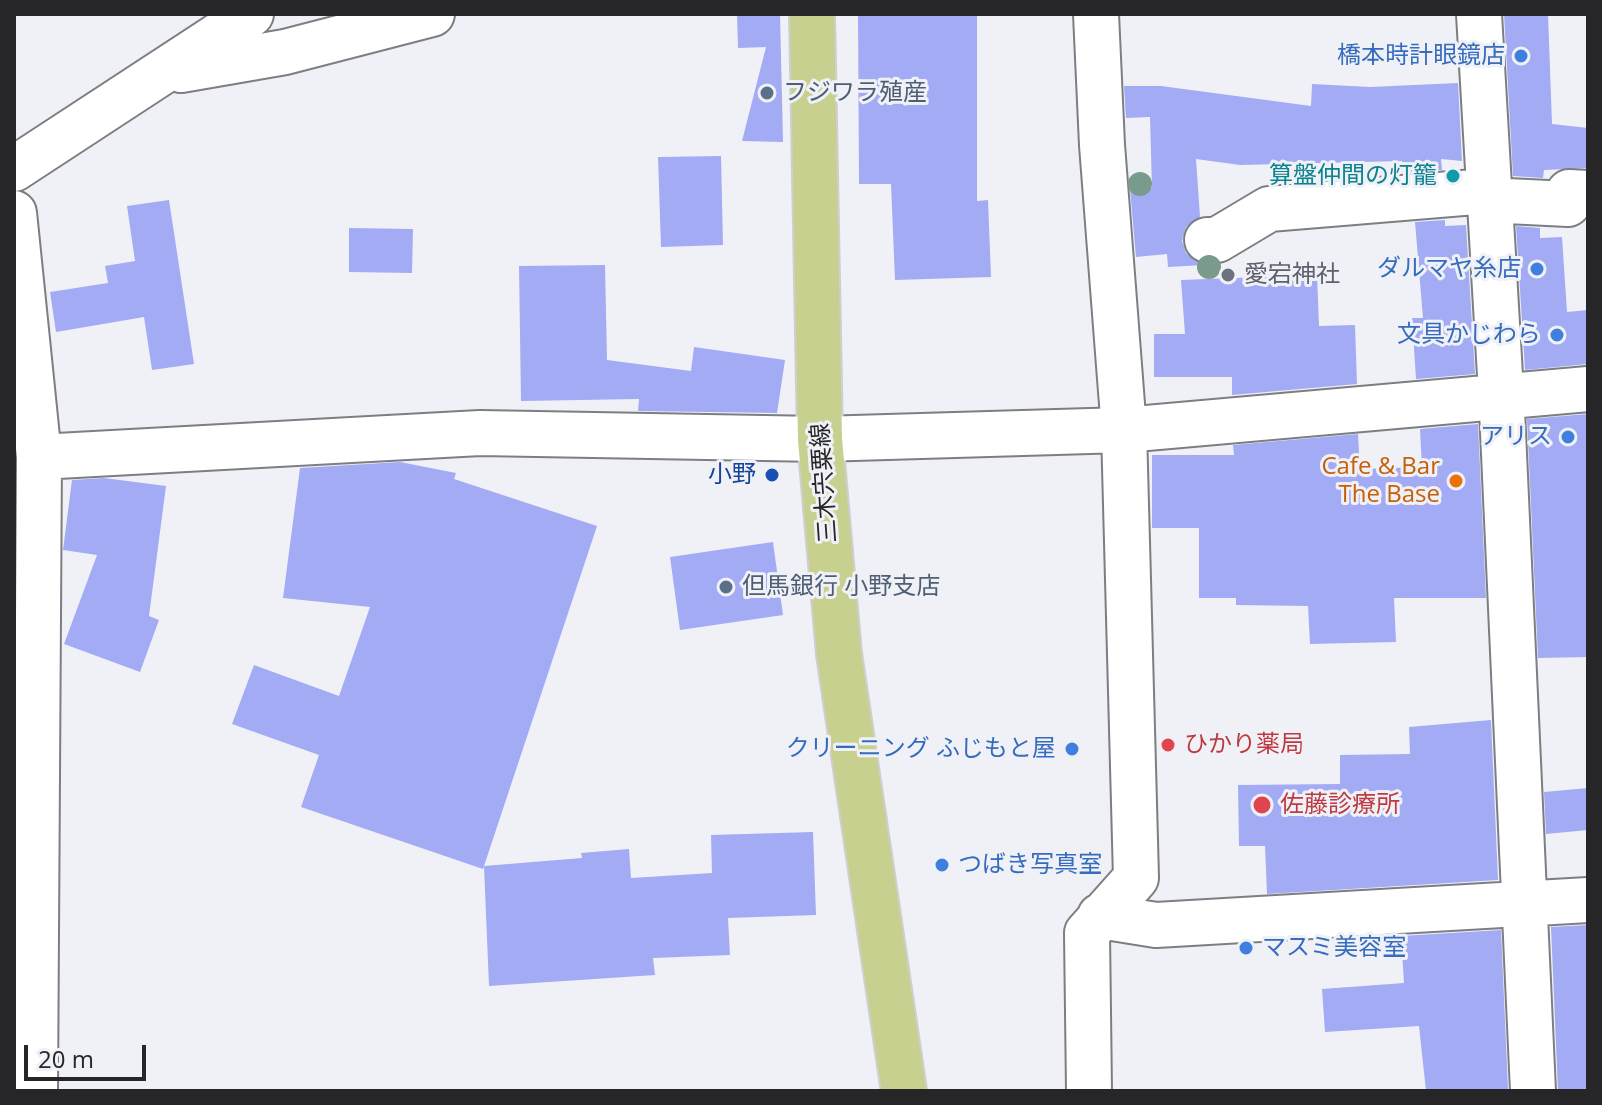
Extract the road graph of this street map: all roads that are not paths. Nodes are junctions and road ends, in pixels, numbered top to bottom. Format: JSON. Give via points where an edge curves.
{"nodes":[{"id":1,"x":251,"y":14,"type":"edge"},
{"id":2,"x":432,"y":14,"type":"edge"},
{"id":3,"x":812,"y":14,"type":"edge"},
{"id":4,"x":1096,"y":14,"type":"edge"},
{"id":5,"x":1479,"y":14,"type":"edge"},
{"id":6,"x":160,"y":74,"type":"junction"},
{"id":7,"x":14,"y":169,"type":"edge"},
{"id":8,"x":1588,"y":193,"type":"edge"},
{"id":9,"x":1487,"y":196,"type":"junction"},
{"id":10,"x":14,"y":213,"type":"edge"},
{"id":11,"x":1207,"y":240,"type":"dead end"},
{"id":12,"x":1588,"y":389,"type":"edge"},
{"id":13,"x":1501,"y":395,"type":"junction"},
{"id":14,"x":1124,"y":430,"type":"junction"},
{"id":15,"x":820,"y":439,"type":"junction"},
{"id":16,"x":39,"y":457,"type":"junction"},
{"id":17,"x":1588,"y":900,"type":"edge"},
{"id":18,"x":1525,"y":905,"type":"junction"},
{"id":19,"x":1100,"y":916,"type":"junction"},
{"id":20,"x":24,"y":1027,"type":"edge"},
{"id":21,"x":35,"y":1091,"type":"edge"},
{"id":22,"x":904,"y":1091,"type":"edge"},
{"id":23,"x":1089,"y":1091,"type":"edge"},
{"id":24,"x":1533,"y":1091,"type":"edge"}],
"edges":[{"from":1,"to":6,"type":"street"},
{"from":2,"to":6,"type":"street","via":[[285,52]]},
{"from":3,"to":15,"type":"main road","name":"三木宍粟線"},
{"from":4,"to":14,"type":"street"},
{"from":5,"to":9,"type":"street"},
{"from":6,"to":7,"type":"street"},
{"from":8,"to":9,"type":"street","via":[[1569,192],[1568,204]]},
{"from":9,"to":11,"type":"street","via":[[1269,209],[1217,240]]},
{"from":9,"to":13,"type":"street"},
{"from":10,"to":16,"type":"street"},
{"from":12,"to":13,"type":"street"},
{"from":13,"to":14,"type":"street"},
{"from":13,"to":18,"type":"street"},
{"from":14,"to":15,"type":"street"},
{"from":14,"to":19,"type":"street","via":[[1136,878]]},
{"from":15,"to":16,"type":"street","via":[[480,433]]},
{"from":15,"to":22,"type":"main road","name":"三木宍粟線","via":[[839,654]]},
{"from":16,"to":20,"type":"street"},
{"from":17,"to":18,"type":"street"},
{"from":18,"to":19,"type":"street","via":[[1156,925]]},
{"from":18,"to":24,"type":"street"},
{"from":19,"to":23,"type":"street","via":[[1087,933]]},
{"from":20,"to":21,"type":"street"}]}
